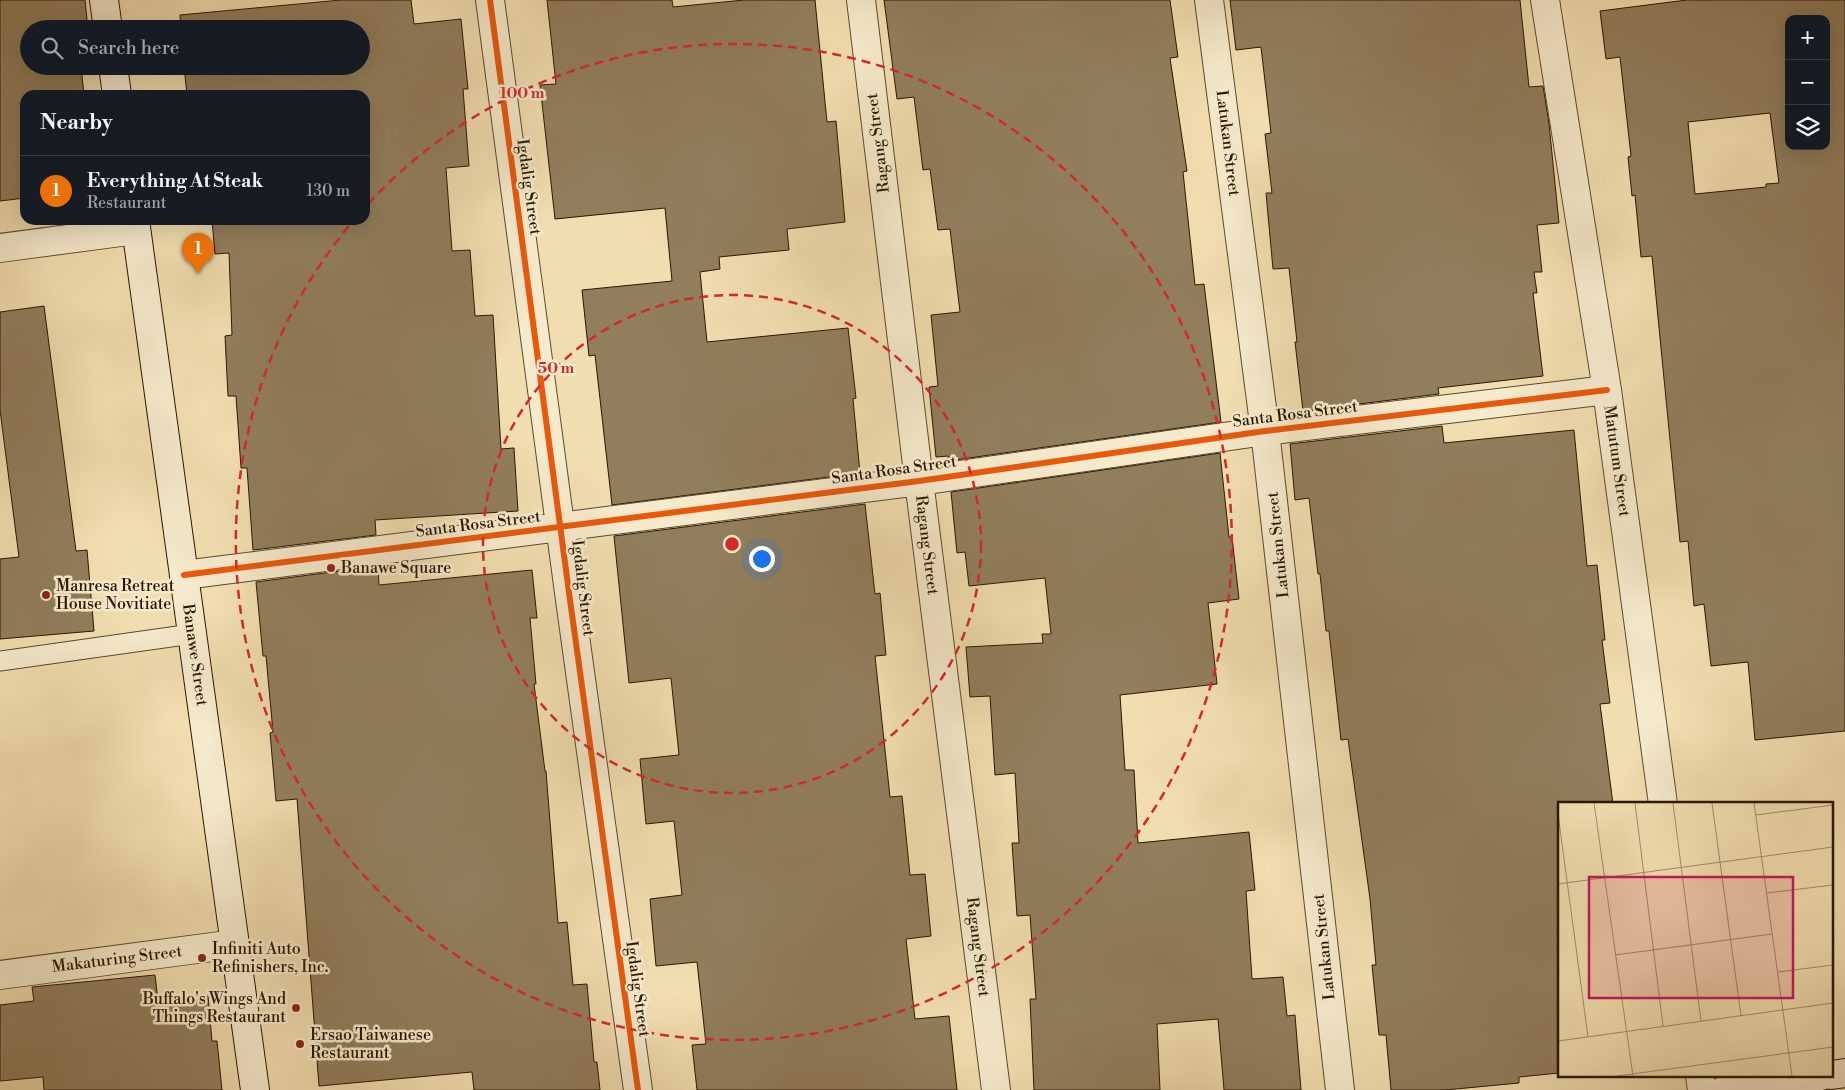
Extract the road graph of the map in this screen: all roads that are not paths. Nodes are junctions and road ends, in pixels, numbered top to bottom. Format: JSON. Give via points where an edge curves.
{"nodes":[{"id":1,"x":104,"y":0,"type":"edge"},
{"id":2,"x":490,"y":0,"type":"edge"},
{"id":3,"x":861,"y":0,"type":"edge"},
{"id":4,"x":1209,"y":0,"type":"edge"},
{"id":5,"x":1545,"y":0,"type":"edge"},
{"id":6,"x":107,"y":20,"type":"edge"},
{"id":7,"x":114,"y":75,"type":"edge"},
{"id":8,"x":116,"y":90,"type":"edge"},
{"id":9,"x":136,"y":225,"type":"edge"},
{"id":10,"x":0,"y":248,"type":"edge"},
{"id":11,"x":1607,"y":390,"type":"junction"},
{"id":12,"x":1265,"y":431,"type":"junction"},
{"id":13,"x":919,"y":481,"type":"junction"},
{"id":14,"x":561,"y":527,"type":"junction"},
{"id":15,"x":184,"y":575,"type":"junction"},
{"id":16,"x":192,"y":634,"type":"junction"},
{"id":17,"x":0,"y":661,"type":"edge"},
{"id":18,"x":1663,"y":802,"type":"edge"},
{"id":19,"x":235,"y":944,"type":"junction"},
{"id":20,"x":0,"y":975,"type":"edge"},
{"id":21,"x":1845,"y":1073,"type":"edge"},
{"id":22,"x":1832,"y":1075,"type":"edge"},
{"id":23,"x":1808,"y":1078,"type":"edge"},
{"id":24,"x":1736,"y":1089,"type":"edge"},
{"id":25,"x":255,"y":1090,"type":"edge"},
{"id":26,"x":638,"y":1090,"type":"edge"},
{"id":27,"x":996,"y":1090,"type":"edge"},
{"id":28,"x":1340,"y":1090,"type":"edge"}],
"edges":[{"from":1,"to":6,"type":"street"},
{"from":2,"to":14,"type":"street","name":"Igdalig Street"},
{"from":3,"to":13,"type":"street","name":"Ragang Street"},
{"from":4,"to":12,"type":"street","name":"Latukan Street"},
{"from":5,"to":11,"type":"street","name":"Matutum Street"},
{"from":7,"to":8,"type":"street"},
{"from":9,"to":10,"type":"street"},
{"from":9,"to":15,"type":"street","name":"Banawe Street"},
{"from":11,"to":12,"type":"street","name":"Santa Rosa Street"},
{"from":11,"to":18,"type":"street","name":"Matutum Street"},
{"from":12,"to":13,"type":"street","name":"Santa Rosa Street"},
{"from":12,"to":28,"type":"street","name":"Latukan Street"},
{"from":13,"to":14,"type":"street","name":"Santa Rosa Street"},
{"from":13,"to":27,"type":"street","name":"Ragang Street"},
{"from":14,"to":15,"type":"street","name":"Santa Rosa Street"},
{"from":14,"to":26,"type":"street","name":"Igdalig Street"},
{"from":15,"to":16,"type":"street","name":"Banawe Street"},
{"from":16,"to":17,"type":"lane"},
{"from":16,"to":19,"type":"street","name":"Banawe Street"},
{"from":19,"to":20,"type":"street","name":"Makaturing Street"},
{"from":19,"to":25,"type":"street","name":"Banawe Street"},
{"from":21,"to":22,"type":"street"},
{"from":23,"to":24,"type":"street"}]}
